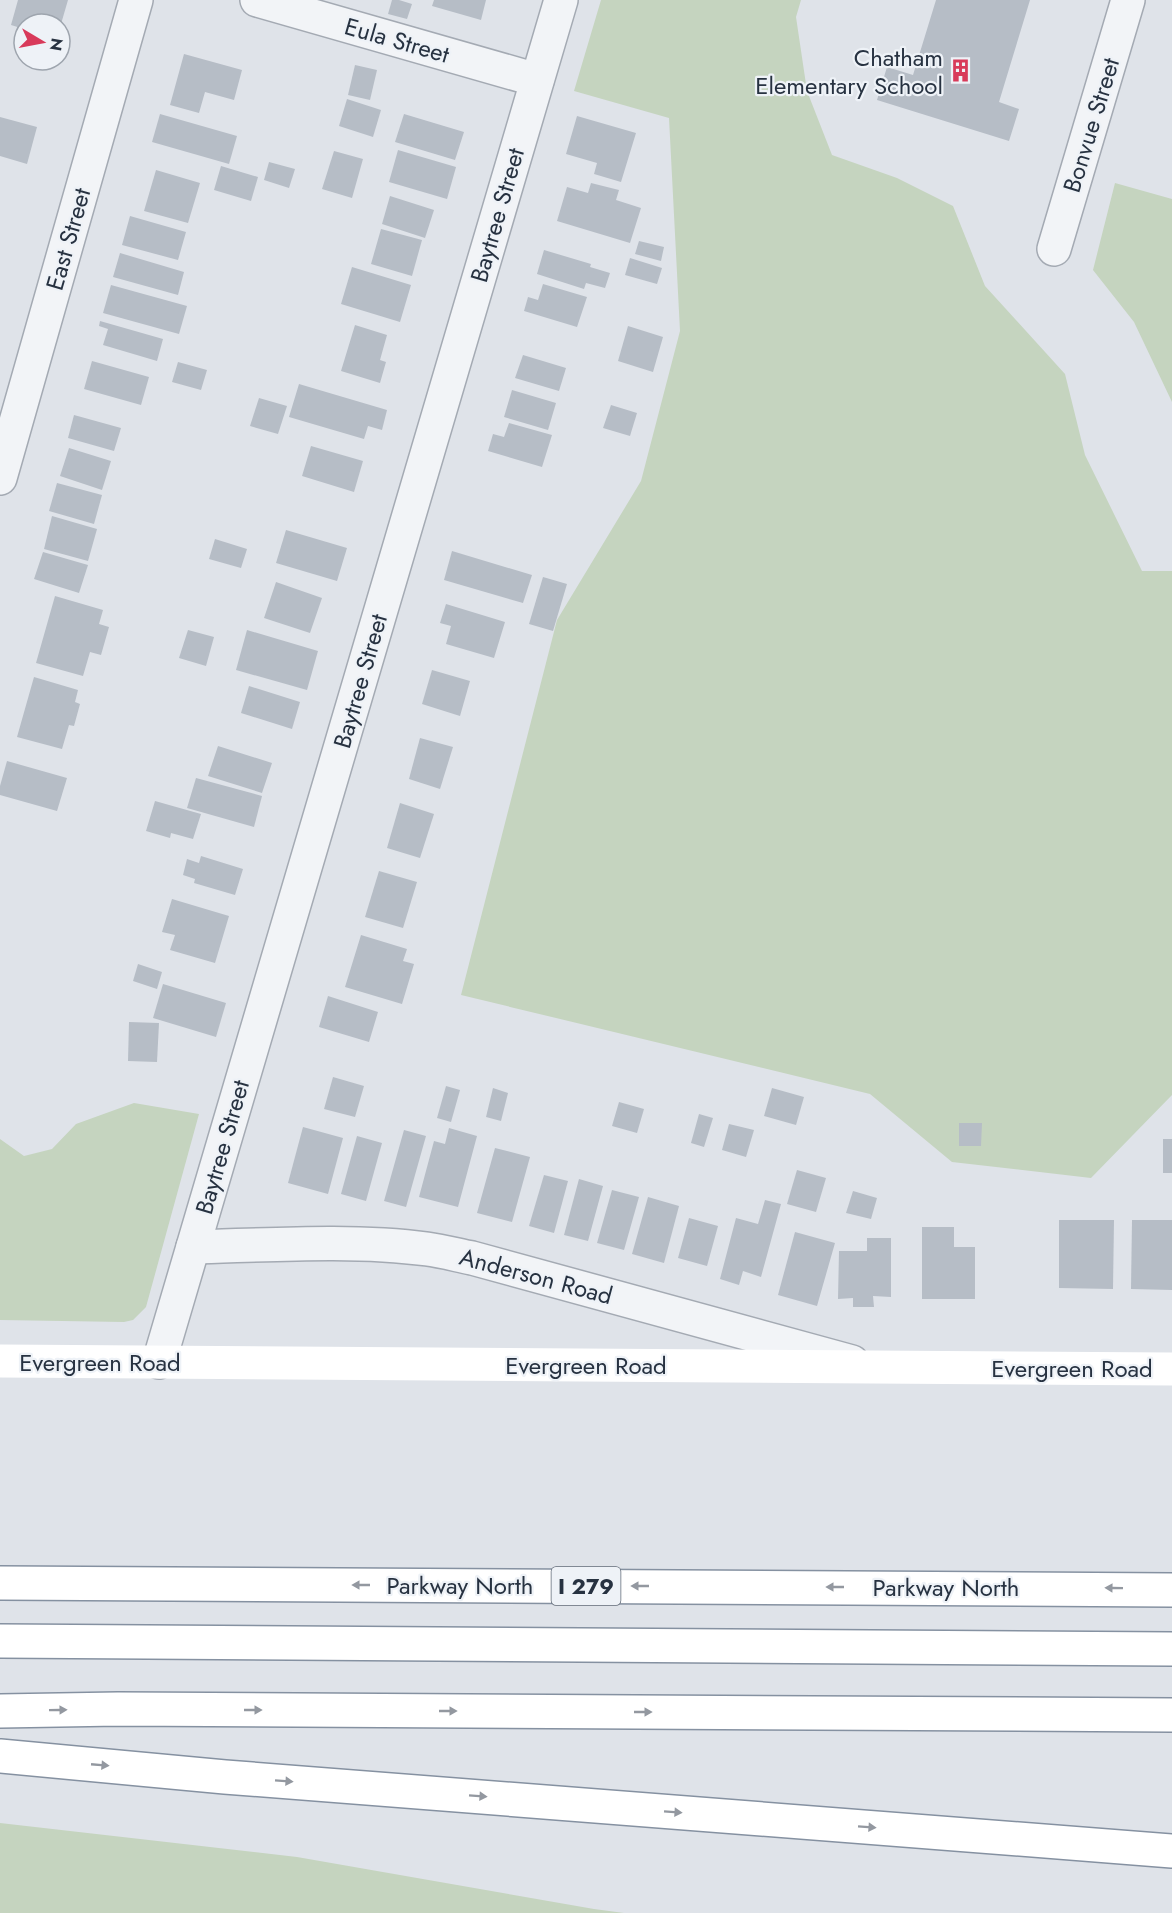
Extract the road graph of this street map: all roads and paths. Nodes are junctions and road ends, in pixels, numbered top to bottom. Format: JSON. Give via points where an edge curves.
{"nodes":[{"id":1,"x":136,"y":0,"type":"edge"},
{"id":2,"x":257,"y":0,"type":"edge"},
{"id":3,"x":561,"y":0,"type":"edge"},
{"id":4,"x":1128,"y":0,"type":"edge"},
{"id":5,"x":537,"y":80,"type":"junction"},
{"id":6,"x":1054,"y":249,"type":"dead end"},
{"id":7,"x":0,"y":478,"type":"edge"},
{"id":8,"x":193,"y":1247,"type":"junction"},
{"id":9,"x":0,"y":1361,"type":"edge"},
{"id":10,"x":159,"y":1362,"type":"junction"},
{"id":11,"x":871,"y":1367,"type":"junction"},
{"id":12,"x":1172,"y":1369,"type":"edge"},
{"id":13,"x":0,"y":1583,"type":"edge"},
{"id":14,"x":1172,"y":1590,"type":"edge"},
{"id":15,"x":0,"y":1641,"type":"edge"},
{"id":16,"x":1172,"y":1649,"type":"edge"},
{"id":17,"x":0,"y":1711,"type":"edge"},
{"id":18,"x":1172,"y":1715,"type":"edge"},
{"id":19,"x":0,"y":1756,"type":"edge"},
{"id":20,"x":1172,"y":1851,"type":"edge"}],
"edges":[{"from":1,"to":7,"type":"street","name":"East Street"},
{"from":2,"to":5,"type":"street","name":"Eula Street"},
{"from":3,"to":5,"type":"street","name":"Baytree Street"},
{"from":4,"to":6,"type":"street","name":"Bonvue Street"},
{"from":5,"to":8,"type":"street","name":"Baytree Street"},
{"from":8,"to":10,"type":"street","name":"Baytree Street"},
{"from":8,"to":11,"type":"street","name":"Anderson Road","via":[[336,1244],[427,1249]]},
{"from":9,"to":10,"type":"main road","name":"Evergreen Road"},
{"from":10,"to":11,"type":"main road","name":"Evergreen Road"},
{"from":11,"to":12,"type":"main road","name":"Evergreen Road"},
{"from":14,"to":13,"type":"main road","name":"Parkway North","number":"I 279","one_way":true},
{"from":15,"to":16,"type":"main road"},
{"from":17,"to":18,"type":"main road","one_way":true},
{"from":19,"to":20,"type":"main road","one_way":true}]}
